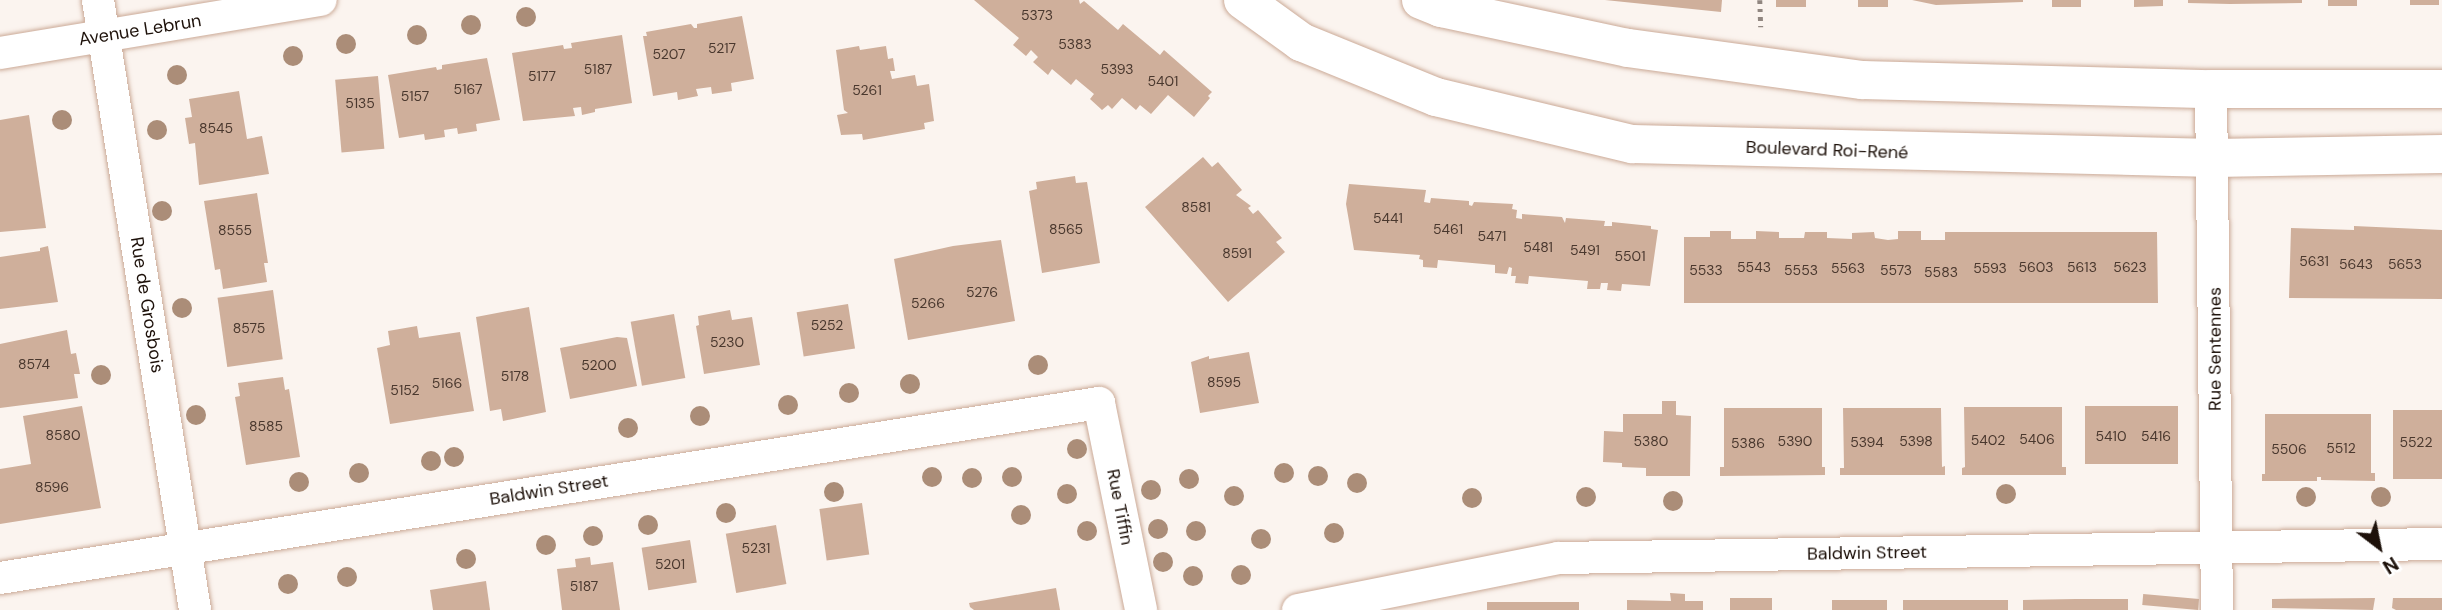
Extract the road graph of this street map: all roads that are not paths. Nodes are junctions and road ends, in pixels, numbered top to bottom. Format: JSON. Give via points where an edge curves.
{"nodes":[{"id":1,"x":98,"y":0,"type":"edge"},
{"id":2,"x":321,"y":0,"type":"edge"},
{"id":3,"x":1243,"y":0,"type":"edge"},
{"id":4,"x":1421,"y":0,"type":"edge"},
{"id":5,"x":104,"y":36,"type":"junction"},
{"id":6,"x":0,"y":53,"type":"edge"},
{"id":7,"x":2211,"y":89,"type":"junction"},
{"id":8,"x":2442,"y":89,"type":"edge"},
{"id":9,"x":2442,"y":154,"type":"edge"},
{"id":10,"x":2214,"y":158,"type":"junction"},
{"id":11,"x":1099,"y":403,"type":"joint"},
{"id":12,"x":2442,"y":544,"type":"edge"},
{"id":13,"x":185,"y":548,"type":"junction"},
{"id":14,"x":2216,"y":548,"type":"junction"},
{"id":15,"x":0,"y":578,"type":"edge"},
{"id":16,"x":195,"y":610,"type":"edge"},
{"id":17,"x":1141,"y":610,"type":"edge"},
{"id":18,"x":1298,"y":610,"type":"edge"},
{"id":19,"x":2217,"y":610,"type":"edge"}],
"edges":[{"from":1,"to":5,"type":"street","name":"Rue de Grosbois"},
{"from":2,"to":5,"type":"street","name":"Avenue Lebrun"},
{"from":3,"to":10,"type":"street","name":"Boulevard Roi-René","via":[[1301,42],[1436,97],[1632,144]]},
{"from":4,"to":7,"type":"street","via":[[1628,48],[1862,80]]},
{"from":5,"to":6,"type":"street","name":"Avenue Lebrun"},
{"from":5,"to":13,"type":"street","name":"Rue de Grosbois"},
{"from":7,"to":8,"type":"street"},
{"from":7,"to":10,"type":"street","name":"Rue Sentennes"},
{"from":9,"to":10,"type":"street","name":"Boulevard Roi-René"},
{"from":10,"to":14,"type":"street","name":"Rue Sentennes"},
{"from":11,"to":13,"type":"street","name":"Baldwin Street"},
{"from":11,"to":17,"type":"street","name":"Rue Tiffin"},
{"from":12,"to":14,"type":"street","name":"Baldwin Street"},
{"from":13,"to":15,"type":"street","name":"Baldwin Street"},
{"from":13,"to":16,"type":"street","name":"Rue de Grosbois"},
{"from":14,"to":18,"type":"street","name":"Baldwin Street","via":[[1558,558]]},
{"from":14,"to":19,"type":"street","name":"Rue Sentennes"}]}
